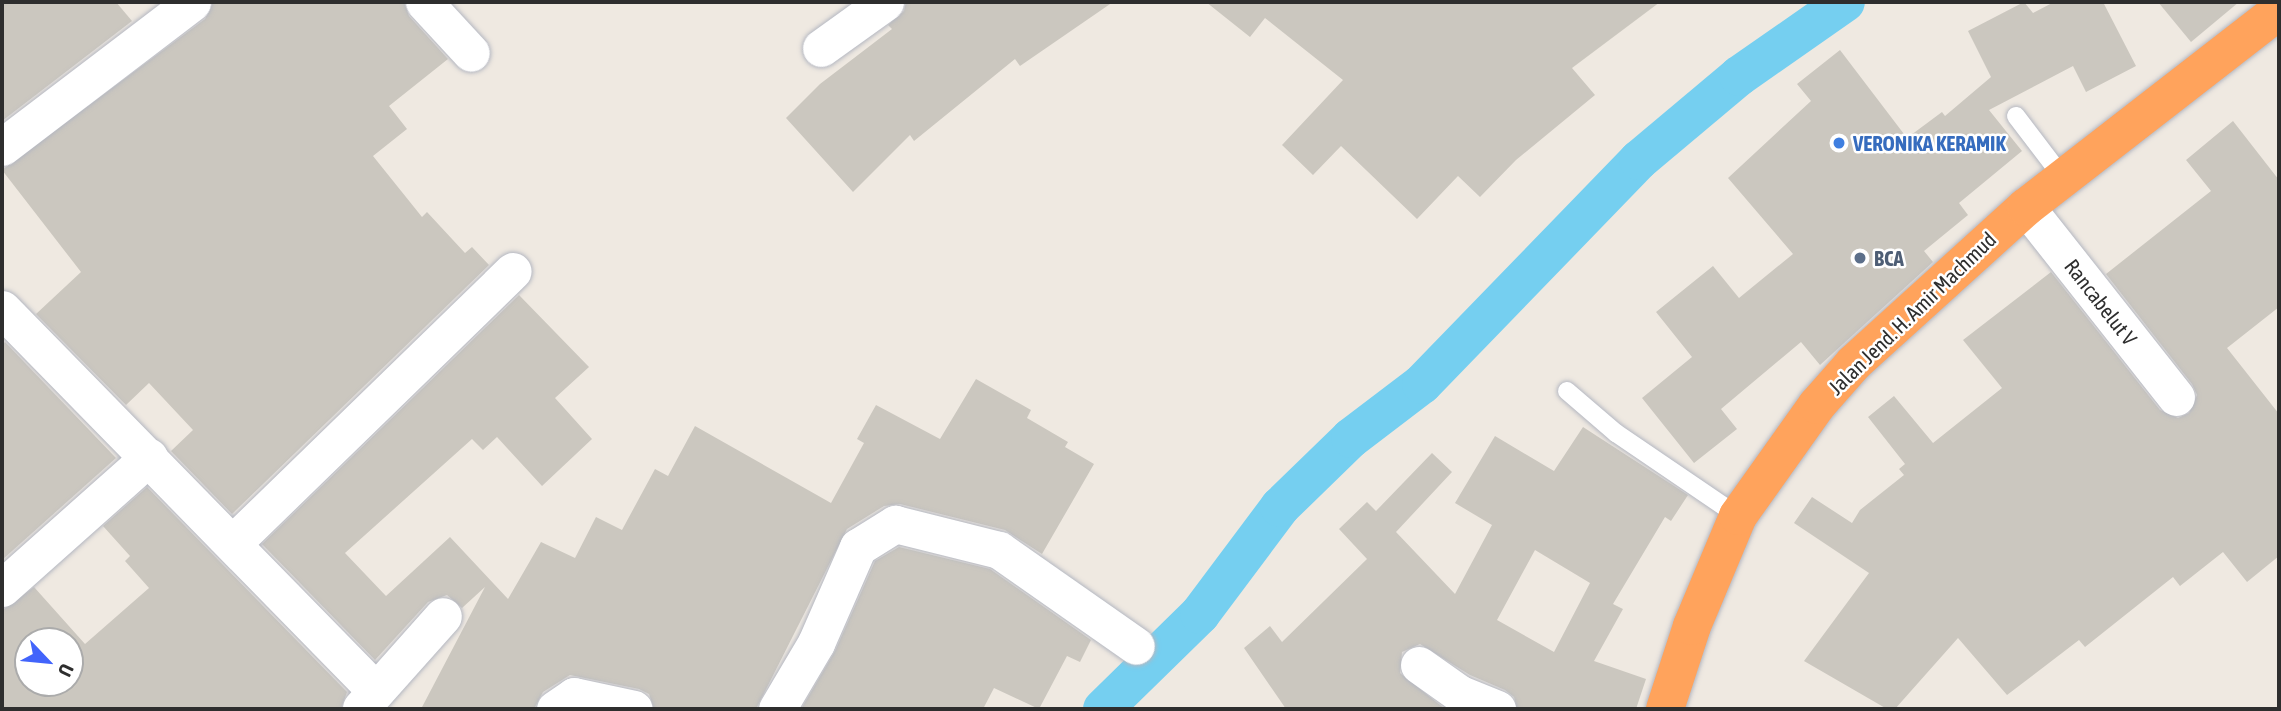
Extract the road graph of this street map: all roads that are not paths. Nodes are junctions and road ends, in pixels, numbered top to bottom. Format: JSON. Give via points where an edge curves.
{"nodes":[{"id":1,"x":192,"y":2,"type":"edge"},
{"id":2,"x":424,"y":2,"type":"edge"},
{"id":3,"x":885,"y":2,"type":"edge"},
{"id":4,"x":2279,"y":11,"type":"edge"},
{"id":5,"x":821,"y":48,"type":"dead end"},
{"id":6,"x":471,"y":53,"type":"dead end"},
{"id":7,"x":2016,"y":116,"type":"dead end"},
{"id":8,"x":2,"y":147,"type":"edge"},
{"id":9,"x":2064,"y":178,"type":"junction"},
{"id":10,"x":2026,"y":207,"type":"junction"},
{"id":11,"x":513,"y":271,"type":"dead end"},
{"id":12,"x":8,"y":327,"type":"edge"},
{"id":13,"x":1567,"y":391,"type":"dead end"},
{"id":14,"x":2176,"y":397,"type":"dead end"},
{"id":15,"x":149,"y":457,"type":"junction"},
{"id":16,"x":1738,"y":516,"type":"junction"},
{"id":17,"x":233,"y":543,"type":"junction"},
{"id":18,"x":2,"y":588,"type":"edge"},
{"id":19,"x":443,"y":616,"type":"dead end"},
{"id":20,"x":1136,"y":646,"type":"dead end"},
{"id":21,"x":1419,"y":665,"type":"dead end"},
{"id":22,"x":370,"y":703,"type":"edge"},
{"id":23,"x":555,"y":709,"type":"edge"},
{"id":24,"x":634,"y":709,"type":"edge"},
{"id":25,"x":777,"y":709,"type":"edge"},
{"id":26,"x":1497,"y":709,"type":"edge"},
{"id":27,"x":1665,"y":709,"type":"edge"}],
"edges":[{"from":1,"to":8,"type":"street"},
{"from":2,"to":6,"type":"street"},
{"from":3,"to":5,"type":"street"},
{"from":4,"to":9,"type":"highway","name":"Jalan Jend. H. Amir Machmud"},
{"from":7,"to":9,"type":"lane"},
{"from":9,"to":10,"type":"highway","name":"Jalan Jend. H. Amir Machmud"},
{"from":10,"to":14,"type":"street","name":"Rancabelut V"},
{"from":10,"to":16,"type":"highway","name":"Jalan Jend. H. Amir Machmud","via":[[1854,363],[1786,444]]},
{"from":11,"to":17,"type":"street"},
{"from":12,"to":15,"type":"street"},
{"from":13,"to":16,"type":"lane","via":[[1616,433]]},
{"from":15,"to":17,"type":"street"},
{"from":15,"to":18,"type":"street"},
{"from":16,"to":27,"type":"highway","name":"Jalan Jend. H. Amir Machmud","via":[[1692,626]]},
{"from":17,"to":22,"type":"street"},
{"from":19,"to":22,"type":"street"},
{"from":20,"to":25,"type":"street","via":[[999,550],[895,524],[858,547],[816,643]]},
{"from":21,"to":26,"type":"street","via":[[1460,694]]},
{"from":23,"to":24,"type":"street","via":[[574,696]]}]}
